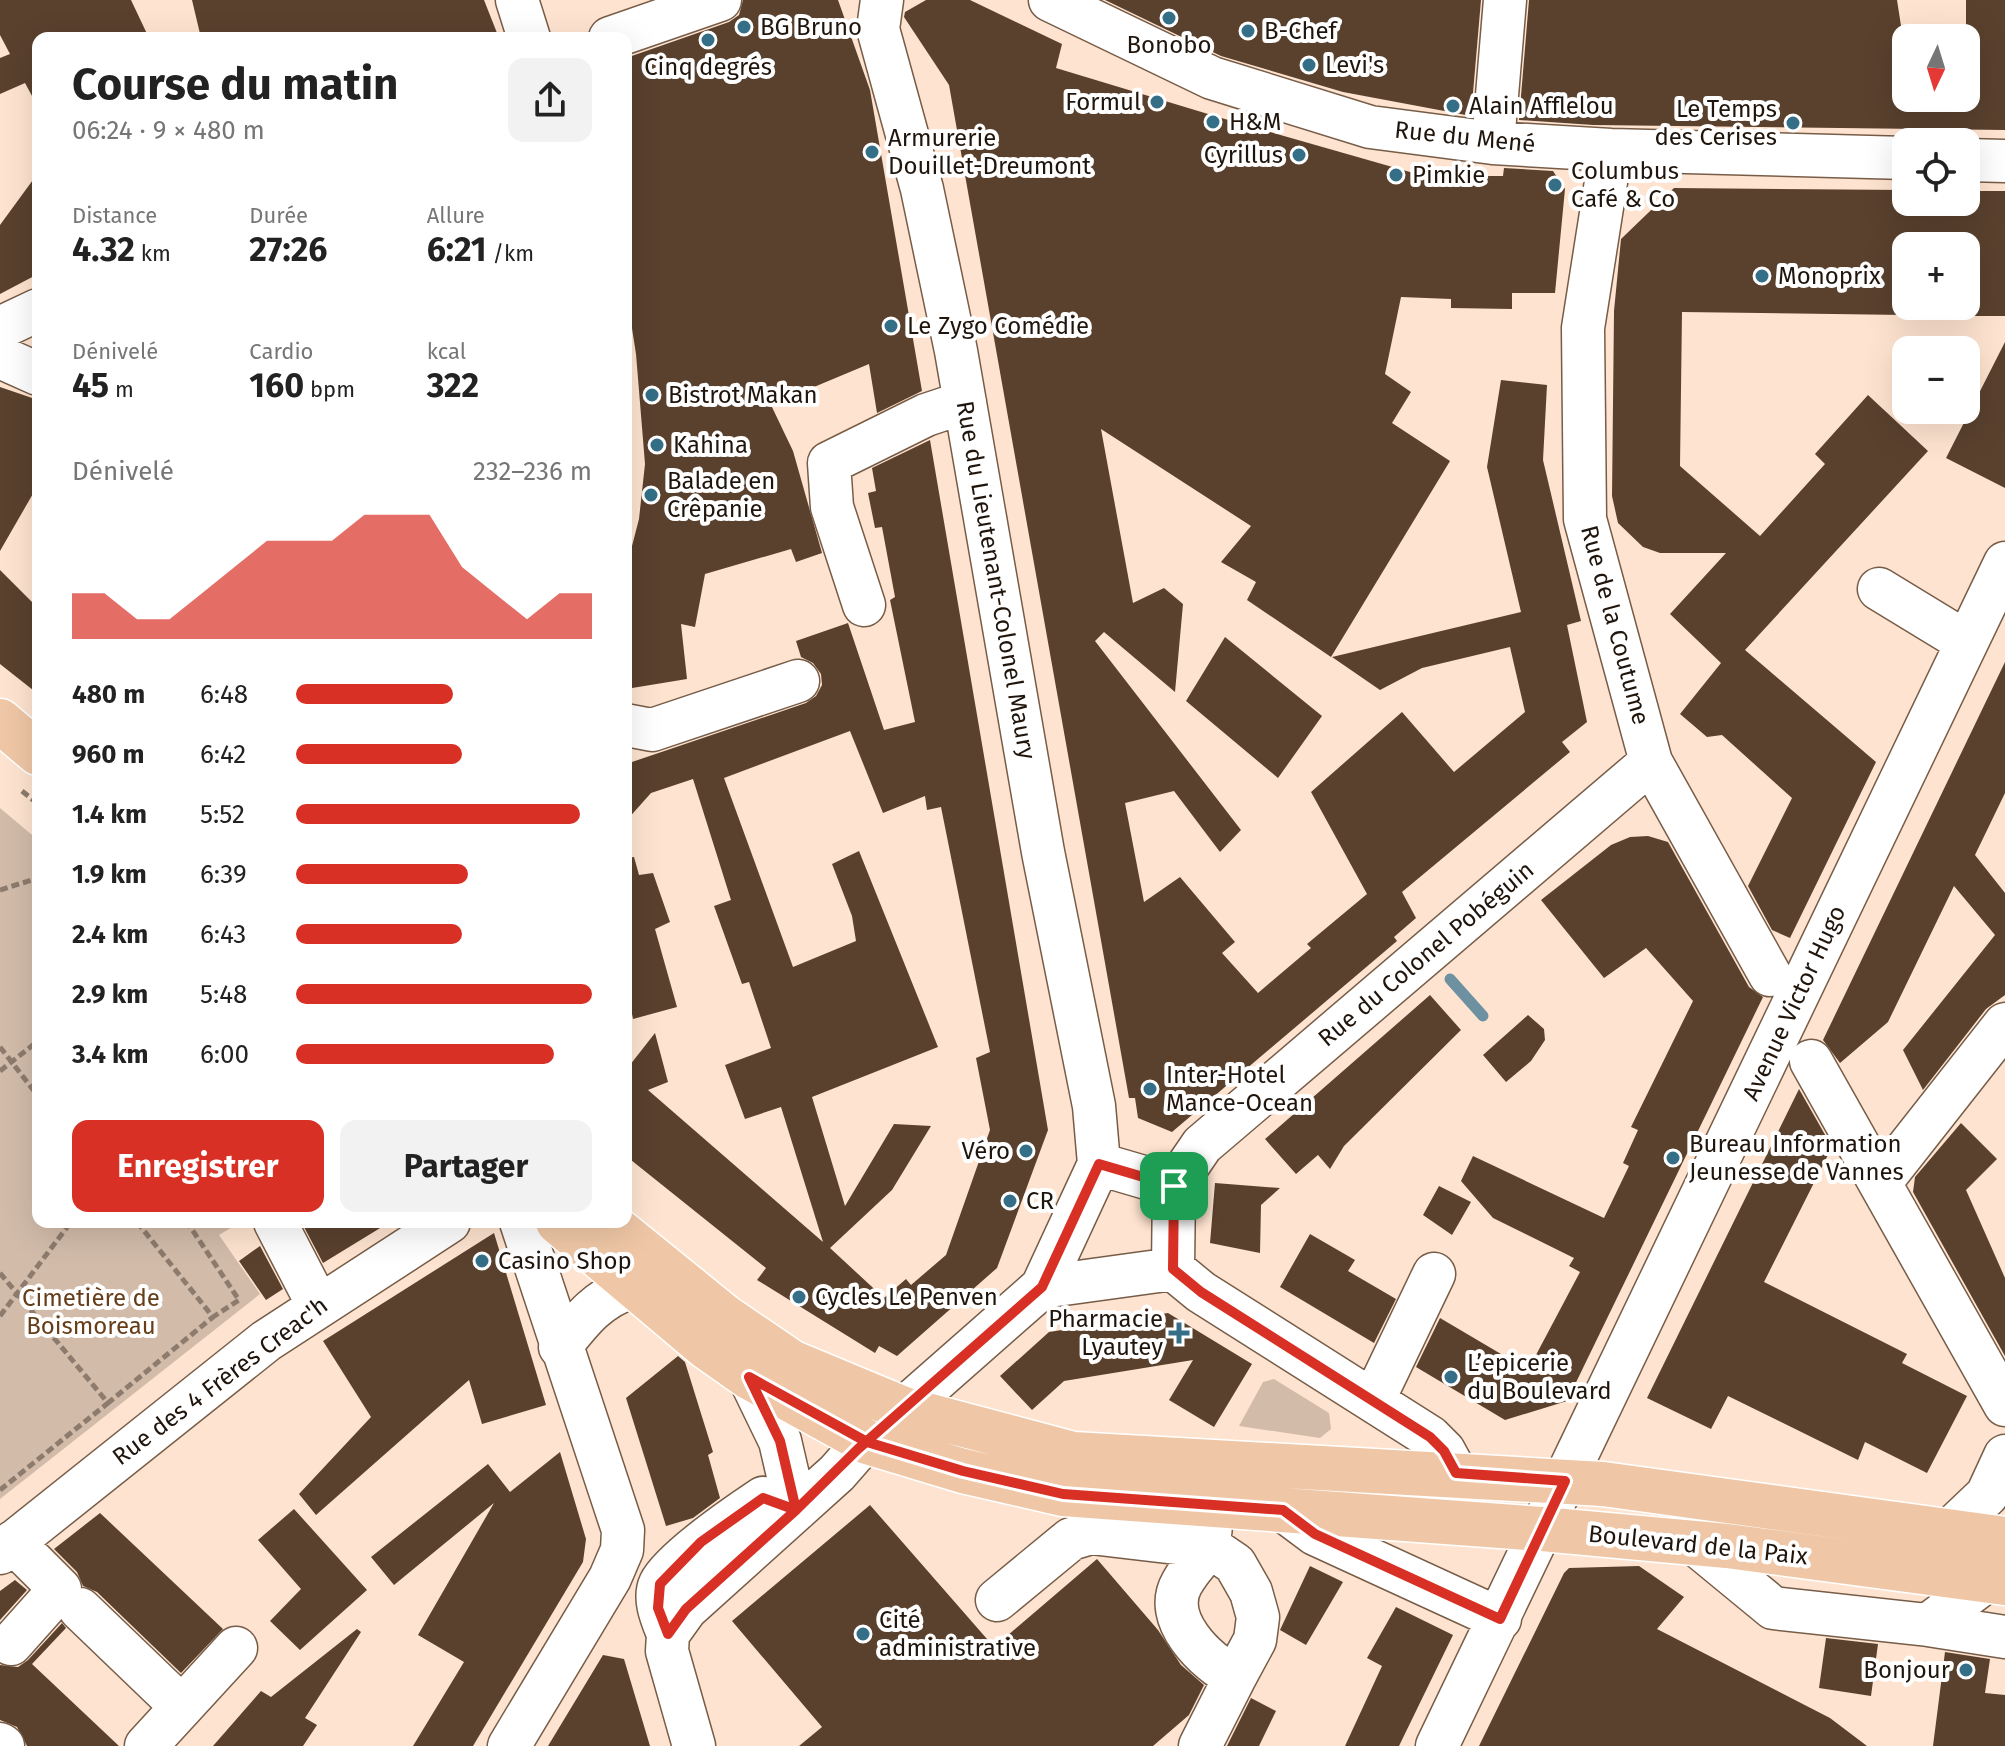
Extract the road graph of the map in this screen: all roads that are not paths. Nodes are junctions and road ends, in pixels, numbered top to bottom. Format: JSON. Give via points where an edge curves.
{"nodes":[{"id":1,"x":517,"y":0,"type":"edge"},
{"id":2,"x":720,"y":0,"type":"edge"},
{"id":3,"x":882,"y":0,"type":"edge"},
{"id":4,"x":1050,"y":0,"type":"edge"},
{"id":5,"x":1505,"y":0,"type":"edge"},
{"id":6,"x":527,"y":32,"type":"edge"},
{"id":7,"x":627,"y":32,"type":"edge"},
{"id":8,"x":1493,"y":143,"type":"junction"},
{"id":9,"x":1611,"y":150,"type":"junction"},
{"id":10,"x":1892,"y":158,"type":"edge"},
{"id":11,"x":1980,"y":160,"type":"edge"},
{"id":12,"x":2005,"y":161,"type":"edge"},
{"id":13,"x":32,"y":313,"type":"edge"},
{"id":14,"x":0,"y":328,"type":"edge"},
{"id":15,"x":0,"y":357,"type":"edge"},
{"id":16,"x":32,"y":371,"type":"edge"},
{"id":17,"x":965,"y":402,"type":"junction"},
{"id":18,"x":2005,"y":563,"type":"edge"},
{"id":19,"x":1879,"y":589,"type":"dead end"},
{"id":20,"x":864,"y":605,"type":"dead end"},
{"id":21,"x":1966,"y":642,"type":"junction"},
{"id":22,"x":798,"y":681,"type":"dead end"},
{"id":23,"x":632,"y":726,"type":"edge"},
{"id":24,"x":1651,"y":762,"type":"junction"},
{"id":25,"x":1770,"y":975,"type":"dead end"},
{"id":26,"x":2001,"y":1036,"type":"edge"},
{"id":27,"x":1811,"y":1061,"type":"dead end"},
{"id":28,"x":1099,"y":1164,"type":"junction"},
{"id":29,"x":1880,"y":1183,"type":"junction"},
{"id":30,"x":1174,"y":1186,"type":"junction"},
{"id":31,"x":278,"y":1228,"type":"edge"},
{"id":32,"x":440,"y":1228,"type":"edge"},
{"id":33,"x":523,"y":1228,"type":"edge"},
{"id":34,"x":565,"y":1228,"type":"edge"},
{"id":35,"x":615,"y":1228,"type":"edge"},
{"id":36,"x":1173,"y":1269,"type":"junction"},
{"id":37,"x":1434,"y":1274,"type":"dead end"},
{"id":38,"x":632,"y":1287,"type":"junction"},
{"id":39,"x":1042,"y":1287,"type":"junction"},
{"id":40,"x":318,"y":1305,"type":"junction"},
{"id":41,"x":560,"y":1347,"type":"junction"},
{"id":42,"x":749,"y":1377,"type":"junction"},
{"id":43,"x":1374,"y":1399,"type":"junction"},
{"id":44,"x":2005,"y":1405,"type":"edge"},
{"id":45,"x":904,"y":1409,"type":"junction"},
{"id":46,"x":867,"y":1442,"type":"junction"},
{"id":47,"x":2005,"y":1456,"type":"edge"},
{"id":48,"x":1456,"y":1473,"type":"junction"},
{"id":49,"x":1565,"y":1481,"type":"junction"},
{"id":50,"x":796,"y":1510,"type":"junction"},
{"id":51,"x":1283,"y":1510,"type":"junction"},
{"id":52,"x":1211,"y":1526,"type":"junction"},
{"id":53,"x":1542,"y":1529,"type":"junction"},
{"id":54,"x":1947,"y":1533,"type":"junction"},
{"id":55,"x":2005,"y":1539,"type":"edge"},
{"id":56,"x":1694,"y":1543,"type":"junction"},
{"id":57,"x":6,"y":1548,"type":"edge"},
{"id":58,"x":1996,"y":1582,"type":"edge"},
{"id":59,"x":997,"y":1600,"type":"dead end"},
{"id":60,"x":80,"y":1609,"type":"dead end"},
{"id":61,"x":1500,"y":1619,"type":"junction"},
{"id":62,"x":1928,"y":1625,"type":"junction"},
{"id":63,"x":2005,"y":1637,"type":"edge"},
{"id":64,"x":6,"y":1640,"type":"edge"},
{"id":65,"x":236,"y":1648,"type":"dead end"},
{"id":66,"x":1235,"y":1677,"type":"junction"},
{"id":67,"x":182,"y":1707,"type":"junction"},
{"id":68,"x":146,"y":1746,"type":"edge"},
{"id":69,"x":509,"y":1746,"type":"edge"},
{"id":70,"x":694,"y":1746,"type":"edge"},
{"id":71,"x":1200,"y":1746,"type":"edge"},
{"id":72,"x":1437,"y":1746,"type":"edge"}],
"edges":[{"from":1,"to":6,"type":"street"},
{"from":2,"to":7,"type":"street"},
{"from":3,"to":17,"type":"street","name":"Rue du Lieutenant-Colonel Maury","via":[[878,29],[922,189]]},
{"from":4,"to":8,"type":"street","name":"Rue du Mené","via":[[1212,78],[1370,127]]},
{"from":5,"to":8,"type":"street"},
{"from":8,"to":9,"type":"street","name":"Rue du Mené"},
{"from":9,"to":10,"type":"street","name":"Rue du Mené"},
{"from":9,"to":24,"type":"street","name":"Rue de la Coutume","via":[[1583,328],[1585,519]]},
{"from":11,"to":12,"type":"street"},
{"from":13,"to":14,"type":"street"},
{"from":15,"to":16,"type":"street"},
{"from":17,"to":20,"type":"street","via":[[926,415],[829,463],[832,507]]},
{"from":17,"to":28,"type":"street","name":"Rue du Lieutenant-Colonel Maury","via":[[1043,852],[1094,1106]]},
{"from":18,"to":21,"type":"street","name":"Avenue Victor Hugo"},
{"from":19,"to":21,"type":"street"},
{"from":21,"to":49,"type":"street","name":"Avenue Victor Hugo"},
{"from":22,"to":23,"type":"street","via":[[652,730]]},
{"from":24,"to":25,"type":"street","name":"Rue de la Coutume"},
{"from":24,"to":30,"type":"street","name":"Rue du Colonel Pobéguin","via":[[1202,1145]]},
{"from":26,"to":29,"type":"street"},
{"from":27,"to":29,"type":"street"},
{"from":28,"to":30,"type":"street"},
{"from":28,"to":39,"type":"street"},
{"from":29,"to":44,"type":"street"},
{"from":30,"to":36,"type":"street"},
{"from":31,"to":40,"type":"street"},
{"from":32,"to":40,"type":"street","name":"Rue des 4 Frères Creac'h"},
{"from":33,"to":41,"type":"street"},
{"from":34,"to":38,"type":"main road","name":"Boulevard de la Paix"},
{"from":35,"to":45,"type":"main road","name":"Boulevard de la Paix","via":[[725,1317],[791,1362]]},
{"from":36,"to":39,"type":"street"},
{"from":36,"to":43,"type":"street","via":[[1201,1292]]},
{"from":37,"to":43,"type":"street"},
{"from":38,"to":41,"type":"street","via":[[590,1309]]},
{"from":38,"to":42,"type":"main road","name":"Boulevard de la Paix"},
{"from":39,"to":45,"type":"street"},
{"from":40,"to":57,"type":"street","name":"Rue des 4 Frères Creac'h"},
{"from":41,"to":69,"type":"street","via":[[623,1530],[622,1550],[584,1625]]},
{"from":42,"to":46,"type":"main road","name":"Boulevard de la Paix"},
{"from":42,"to":50,"type":"street","via":[[780,1441]]},
{"from":43,"to":48,"type":"street","via":[[1430,1437]]},
{"from":45,"to":46,"type":"street"},
{"from":45,"to":48,"type":"main road","name":"Boulevard de la Paix","via":[[1073,1454]]},
{"from":46,"to":50,"type":"street"},
{"from":46,"to":52,"type":"main road","name":"Boulevard de la Paix","via":[[963,1471]]},
{"from":47,"to":54,"type":"street","via":[[1987,1495]]},
{"from":48,"to":49,"type":"main road","name":"Boulevard de la Paix"},
{"from":49,"to":53,"type":"street","name":"Avenue Victor Hugo"},
{"from":49,"to":54,"type":"main road","name":"Boulevard de la Paix"},
{"from":50,"to":70,"type":"street","via":[[686,1609],[667,1642]]},
{"from":51,"to":52,"type":"main road","name":"Boulevard de la Paix"},
{"from":51,"to":53,"type":"main road","name":"Boulevard de la Paix"},
{"from":51,"to":61,"type":"street","via":[[1315,1534]]},
{"from":52,"to":59,"type":"street","via":[[1091,1533],[1071,1539]]},
{"from":52,"to":66,"type":"street","via":[[1251,1592],[1258,1617],[1255,1640]]},
{"from":52,"to":66,"type":"street","via":[[1181,1584],[1177,1609],[1182,1626],[1216,1667]]},
{"from":53,"to":56,"type":"main road","name":"Boulevard de la Paix"},
{"from":53,"to":61,"type":"street","name":"Avenue Victor Hugo"},
{"from":54,"to":55,"type":"main road","name":"Boulevard de la Paix"},
{"from":56,"to":58,"type":"main road","name":"Boulevard de la Paix"},
{"from":56,"to":62,"type":"street","via":[[1773,1608]]},
{"from":57,"to":64,"type":"street","via":[[50,1580]]},
{"from":58,"to":62,"type":"street"},
{"from":60,"to":67,"type":"street"},
{"from":61,"to":72,"type":"street","name":"Avenue Victor Hugo"},
{"from":62,"to":63,"type":"street"},
{"from":65,"to":67,"type":"street"},
{"from":66,"to":71,"type":"street"},
{"from":67,"to":68,"type":"street"}]}
